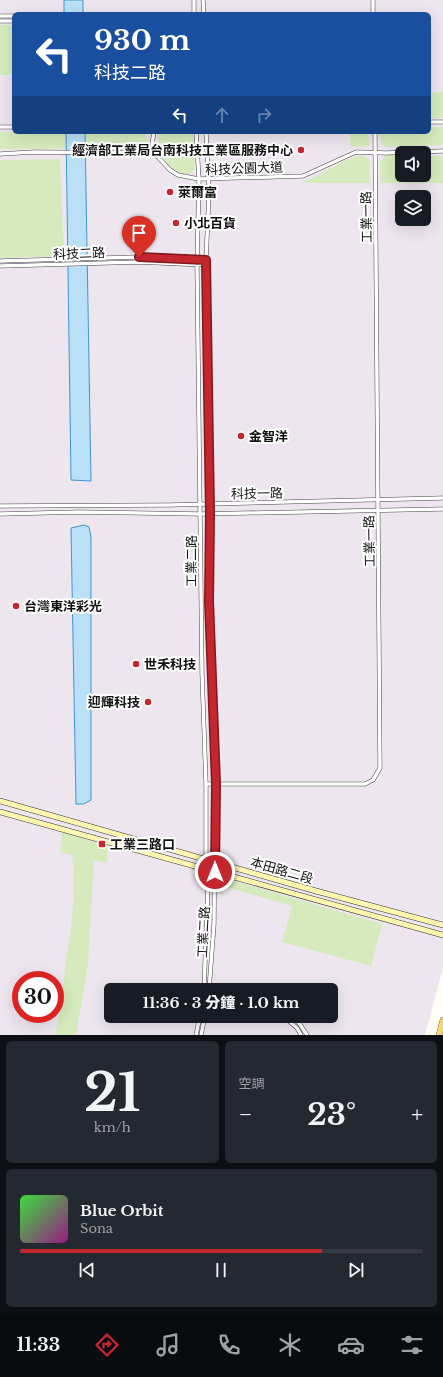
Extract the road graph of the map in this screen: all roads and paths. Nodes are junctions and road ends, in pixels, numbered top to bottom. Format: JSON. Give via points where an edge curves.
{"nodes":[{"id":1,"x":194,"y":0,"type":"edge"},
{"id":2,"x":204,"y":0,"type":"edge"},
{"id":3,"x":372,"y":0,"type":"edge"},
{"id":4,"x":194,"y":12,"type":"edge"},
{"id":5,"x":204,"y":12,"type":"edge"},
{"id":6,"x":373,"y":12,"type":"edge"},
{"id":7,"x":0,"y":16,"type":"edge"},
{"id":8,"x":12,"y":16,"type":"edge"},
{"id":9,"x":0,"y":21,"type":"edge"},
{"id":10,"x":12,"y":21,"type":"edge"},
{"id":11,"x":431,"y":122,"type":"edge"},
{"id":12,"x":443,"y":122,"type":"edge"},
{"id":13,"x":0,"y":127,"type":"edge"},
{"id":14,"x":12,"y":127,"type":"edge"},
{"id":15,"x":154,"y":134,"type":"edge"},
{"id":16,"x":196,"y":134,"type":"edge"},
{"id":17,"x":206,"y":134,"type":"edge"},
{"id":18,"x":375,"y":134,"type":"edge"},
{"id":19,"x":443,"y":151,"type":"edge"},
{"id":20,"x":376,"y":152,"type":"junction"},
{"id":21,"x":0,"y":154,"type":"edge"},
{"id":22,"x":164,"y":164,"type":"junction"},
{"id":23,"x":199,"y":179,"type":"junction"},
{"id":24,"x":208,"y":179,"type":"junction"},
{"id":25,"x":206,"y":260,"type":"junction"},
{"id":26,"x":0,"y":261,"type":"edge"},
{"id":27,"x":197,"y":262,"type":"junction"},
{"id":28,"x":206,"y":265,"type":"junction"},
{"id":29,"x":0,"y":266,"type":"edge"},
{"id":30,"x":443,"y":498,"type":"edge"},
{"id":31,"x":379,"y":501,"type":"junction"},
{"id":32,"x":200,"y":504,"type":"junction"},
{"id":33,"x":210,"y":504,"type":"junction"},
{"id":34,"x":0,"y":506,"type":"edge"},
{"id":35,"x":443,"y":510,"type":"edge"},
{"id":36,"x":379,"y":511,"type":"junction"},
{"id":37,"x":210,"y":513,"type":"junction"},
{"id":38,"x":0,"y":514,"type":"edge"},
{"id":39,"x":201,"y":514,"type":"junction"},
{"id":40,"x":206,"y":784,"type":"junction"},
{"id":41,"x":216,"y":784,"type":"junction"},
{"id":42,"x":0,"y":801,"type":"edge"},
{"id":43,"x":0,"y":812,"type":"edge"},
{"id":44,"x":206,"y":859,"type":"junction"},
{"id":45,"x":216,"y":862,"type":"junction"},
{"id":46,"x":207,"y":870,"type":"junction"},
{"id":47,"x":215,"y":872,"type":"junction"},
{"id":48,"x":443,"y":925,"type":"edge"},
{"id":49,"x":443,"y":935,"type":"edge"},
{"id":50,"x":207,"y":945,"type":"junction"},
{"id":51,"x":212,"y":946,"type":"junction"},
{"id":52,"x":206,"y":983,"type":"edge"},
{"id":53,"x":207,"y":983,"type":"edge"},
{"id":54,"x":443,"y":1020,"type":"edge"},
{"id":55,"x":199,"y":1023,"type":"edge"},
{"id":56,"x":204,"y":1023,"type":"edge"},
{"id":57,"x":291,"y":1023,"type":"edge"},
{"id":58,"x":299,"y":1023,"type":"edge"},
{"id":59,"x":196,"y":1035,"type":"edge"},
{"id":60,"x":202,"y":1035,"type":"edge"},
{"id":61,"x":301,"y":1035,"type":"edge"},
{"id":62,"x":307,"y":1035,"type":"edge"},
{"id":63,"x":439,"y":1035,"type":"edge"}],
"edges":[{"from":1,"to":4,"type":"street"},
{"from":2,"to":5,"type":"street"},
{"from":3,"to":6,"type":"street"},
{"from":7,"to":8,"type":"street"},
{"from":9,"to":10,"type":"street"},
{"from":11,"to":12,"type":"street"},
{"from":13,"to":14,"type":"street"},
{"from":15,"to":22,"type":"street","name":"科技公園大道","via":[[152,144]]},
{"from":16,"to":23,"type":"street","name":"工業二路"},
{"from":17,"to":24,"type":"street","name":"工業二路"},
{"from":18,"to":20,"type":"street","name":"工業一路"},
{"from":19,"to":20,"type":"street","name":"科技公園大道"},
{"from":20,"to":24,"type":"street","name":"科技公園大道","via":[[351,153],[303,176]]},
{"from":20,"to":31,"type":"street","name":"工業一路"},
{"from":21,"to":22,"type":"street","name":"科技公園大道","via":[[150,153]]},
{"from":22,"to":23,"type":"street","name":"科技公園大道","via":[[178,175]]},
{"from":23,"to":24,"type":"street","name":"科技公園大道"},
{"from":23,"to":27,"type":"street","name":"工業二路"},
{"from":24,"to":25,"type":"street","name":"工業二路"},
{"from":25,"to":27,"type":"street","name":"科技二路"},
{"from":25,"to":28,"type":"street","name":"工業二路"},
{"from":26,"to":27,"type":"street","name":"科技二路","via":[[139,257]]},
{"from":27,"to":28,"type":"street","name":"科技二路"},
{"from":27,"to":29,"type":"street","name":"科技二路"},
{"from":27,"to":32,"type":"street","name":"工業二路"},
{"from":28,"to":33,"type":"street","name":"工業二路"},
{"from":30,"to":31,"type":"street","name":"科技一路"},
{"from":31,"to":33,"type":"street","name":"科技一路"},
{"from":31,"to":36,"type":"street","name":"工業一路"},
{"from":32,"to":33,"type":"street","name":"科技一路"},
{"from":32,"to":34,"type":"street","name":"科技一路"},
{"from":32,"to":39,"type":"street","name":"工業二路"},
{"from":33,"to":37,"type":"street","name":"工業二路"},
{"from":35,"to":36,"type":"street","name":"科技一路"},
{"from":36,"to":37,"type":"street","name":"科技一路"},
{"from":36,"to":41,"type":"street","name":"工業一路","via":[[382,758],[377,774],[373,780],[365,784]]},
{"from":37,"to":39,"type":"street","name":"科技一路"},
{"from":37,"to":41,"type":"street","name":"工業二路","via":[[209,601]]},
{"from":38,"to":39,"type":"street","name":"科技一路"},
{"from":39,"to":40,"type":"street","name":"工業二路"},
{"from":40,"to":41,"type":"street","name":"工業一路"},
{"from":40,"to":44,"type":"street","name":"工業二路"},
{"from":41,"to":45,"type":"street","name":"工業二路"},
{"from":42,"to":44,"type":"street","name":"本田路二段"},
{"from":43,"to":46,"type":"street","name":"本田路二段"},
{"from":44,"to":45,"type":"street","name":"本田路二段"},
{"from":44,"to":46,"type":"street","name":"工業二路"},
{"from":45,"to":47,"type":"street","name":"工業二路"},
{"from":45,"to":48,"type":"street","name":"本田路二段"},
{"from":46,"to":47,"type":"street","name":"本田路二段"},
{"from":46,"to":50,"type":"street","name":"工業二路"},
{"from":47,"to":49,"type":"street","name":"本田路二段"},
{"from":47,"to":51,"type":"street","name":"工業二路"},
{"from":50,"to":51,"type":"street"},
{"from":50,"to":52,"type":"street","name":"工業二路"},
{"from":51,"to":53,"type":"street","name":"工業二路"},
{"from":54,"to":63,"type":"main road"},
{"from":55,"to":59,"type":"street"},
{"from":56,"to":60,"type":"street"},
{"from":57,"to":61,"type":"street"},
{"from":58,"to":62,"type":"street"}]}
